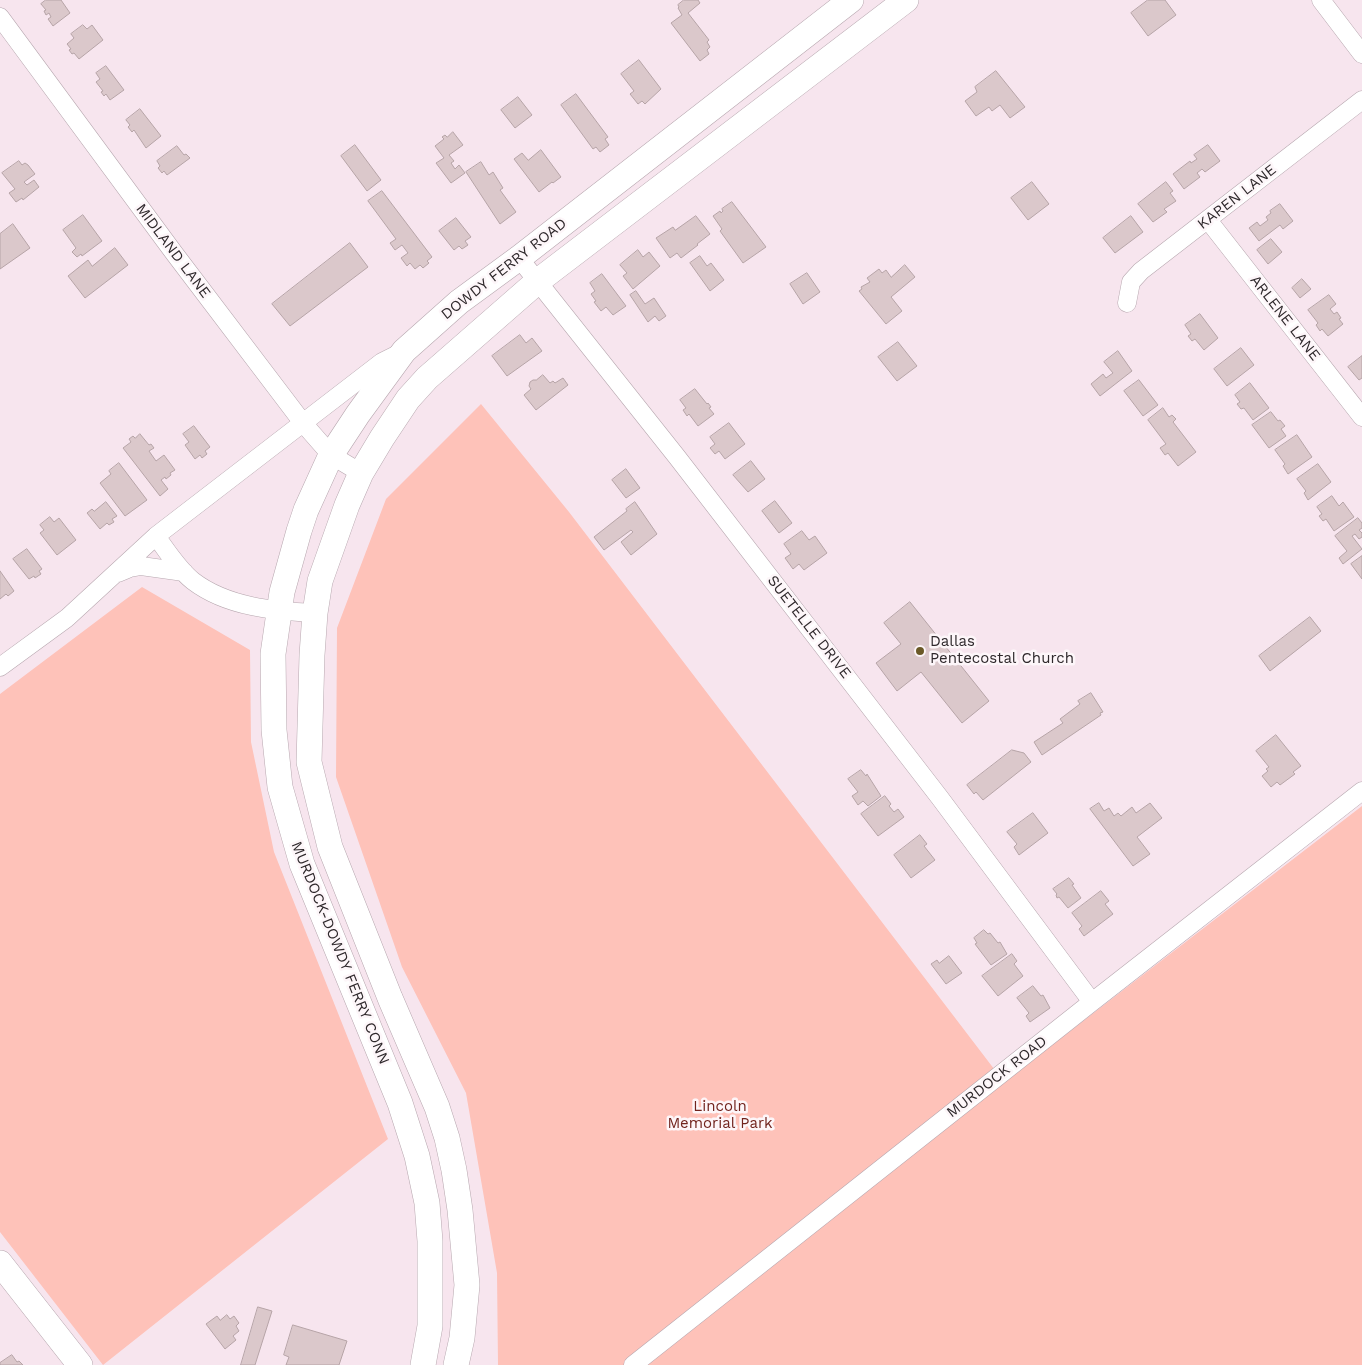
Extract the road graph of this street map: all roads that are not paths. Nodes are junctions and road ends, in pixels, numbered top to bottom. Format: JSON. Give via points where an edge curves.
{"nodes":[{"id":1,"x":851,"y":0,"type":"edge"},
{"id":2,"x":1321,"y":0,"type":"edge"},
{"id":3,"x":895,"y":3,"type":"edge"},
{"id":4,"x":0,"y":17,"type":"edge"},
{"id":5,"x":1362,"y":54,"type":"edge"},
{"id":6,"x":1362,"y":100,"type":"edge"},
{"id":7,"x":1208,"y":220,"type":"junction"},
{"id":8,"x":519,"y":258,"type":"junction"},
{"id":9,"x":538,"y":281,"type":"junction"},
{"id":10,"x":1127,"y":303,"type":"dead end"},
{"id":11,"x":404,"y":351,"type":"junction"},
{"id":12,"x":1362,"y":417,"type":"edge"},
{"id":13,"x":304,"y":423,"type":"junction"},
{"id":14,"x":332,"y":455,"type":"junction"},
{"id":15,"x":361,"y":473,"type":"junction"},
{"id":16,"x":156,"y":536,"type":"junction"},
{"id":17,"x":184,"y":572,"type":"junction"},
{"id":18,"x":113,"y":576,"type":"junction"},
{"id":19,"x":279,"y":611,"type":"junction"},
{"id":20,"x":315,"y":613,"type":"junction"},
{"id":21,"x":0,"y":667,"type":"edge"},
{"id":22,"x":1362,"y":791,"type":"edge"},
{"id":23,"x":381,"y":977,"type":"junction"},
{"id":24,"x":352,"y":986,"type":"junction"},
{"id":25,"x":1092,"y":1002,"type":"junction"},
{"id":26,"x":0,"y":1263,"type":"edge"},
{"id":27,"x":80,"y":1365,"type":"edge"},
{"id":28,"x":423,"y":1365,"type":"edge"},
{"id":29,"x":456,"y":1365,"type":"edge"},
{"id":30,"x":633,"y":1365,"type":"edge"}],
"edges":[{"from":1,"to":8,"type":"main road","name":"DOWDY FERRY ROAD"},
{"from":2,"to":5,"type":"street"},
{"from":3,"to":9,"type":"main road","name":"DOWDY FERRY ROAD"},
{"from":4,"to":13,"type":"street","name":"MIDLAND LANE"},
{"from":6,"to":7,"type":"street","name":"KAREN LANE"},
{"from":7,"to":10,"type":"street","name":"KAREN LANE","via":[[1140,271],[1131,282]]},
{"from":7,"to":12,"type":"street","name":"ARLENE LANE"},
{"from":8,"to":9,"type":"street","name":"SUETELLE DRIVE"},
{"from":8,"to":11,"type":"main road","name":"DOWDY FERRY ROAD","via":[[459,302]]},
{"from":9,"to":15,"type":"main road","name":"DOWDY FERRY ROAD","via":[[427,378],[408,399]]},
{"from":9,"to":25,"type":"street","name":"SUETELLE DRIVE","via":[[940,798]]},
{"from":11,"to":13,"type":"street","name":"DOWDY FERRY ROAD","via":[[382,362]]},
{"from":11,"to":14,"type":"main road","name":"MURDOCK-DOWDY FERRY CONN"},
{"from":13,"to":14,"type":"street","name":"MIDLAND LANE"},
{"from":13,"to":16,"type":"street","name":"DOWDY FERRY ROAD"},
{"from":14,"to":15,"type":"street","name":"MIDLAND LANE"},
{"from":14,"to":19,"type":"main road","name":"MURDOCK-DOWDY FERRY CONN","via":[[306,510]]},
{"from":15,"to":20,"type":"main road","name":"MURDOCK-DOWDY FERRY CONN","via":[[320,581]]},
{"from":16,"to":17,"type":"street"},
{"from":16,"to":18,"type":"street","name":"DOWDY FERRY ROAD"},
{"from":17,"to":18,"type":"street","name":"DOWDY FERRY ROAD","via":[[141,566]]},
{"from":17,"to":19,"type":"street","via":[[212,593],[239,603]]},
{"from":18,"to":21,"type":"street","name":"DOWDY FERRY ROAD","via":[[67,618]]},
{"from":19,"to":20,"type":"street"},
{"from":19,"to":24,"type":"main road","name":"MURDOCK-DOWDY FERRY CONN","via":[[273,654],[273,686],[280,787],[302,864]]},
{"from":20,"to":23,"type":"main road","name":"MURDOCK-DOWDY FERRY CONN","via":[[309,762],[330,847]]},
{"from":22,"to":25,"type":"street","name":"MURDOCK ROAD"},
{"from":23,"to":24,"type":"main road"},
{"from":23,"to":29,"type":"main road","name":"MURDOCK-DOWDY FERRY CONN","via":[[437,1107],[454,1170],[468,1285]]},
{"from":24,"to":28,"type":"main road","name":"MURDOCK-DOWDY FERRY CONN","via":[[400,1104],[417,1156],[427,1202],[430,1326]]},
{"from":25,"to":30,"type":"street","name":"MURDOCK ROAD"},
{"from":26,"to":27,"type":"main road"}]}
